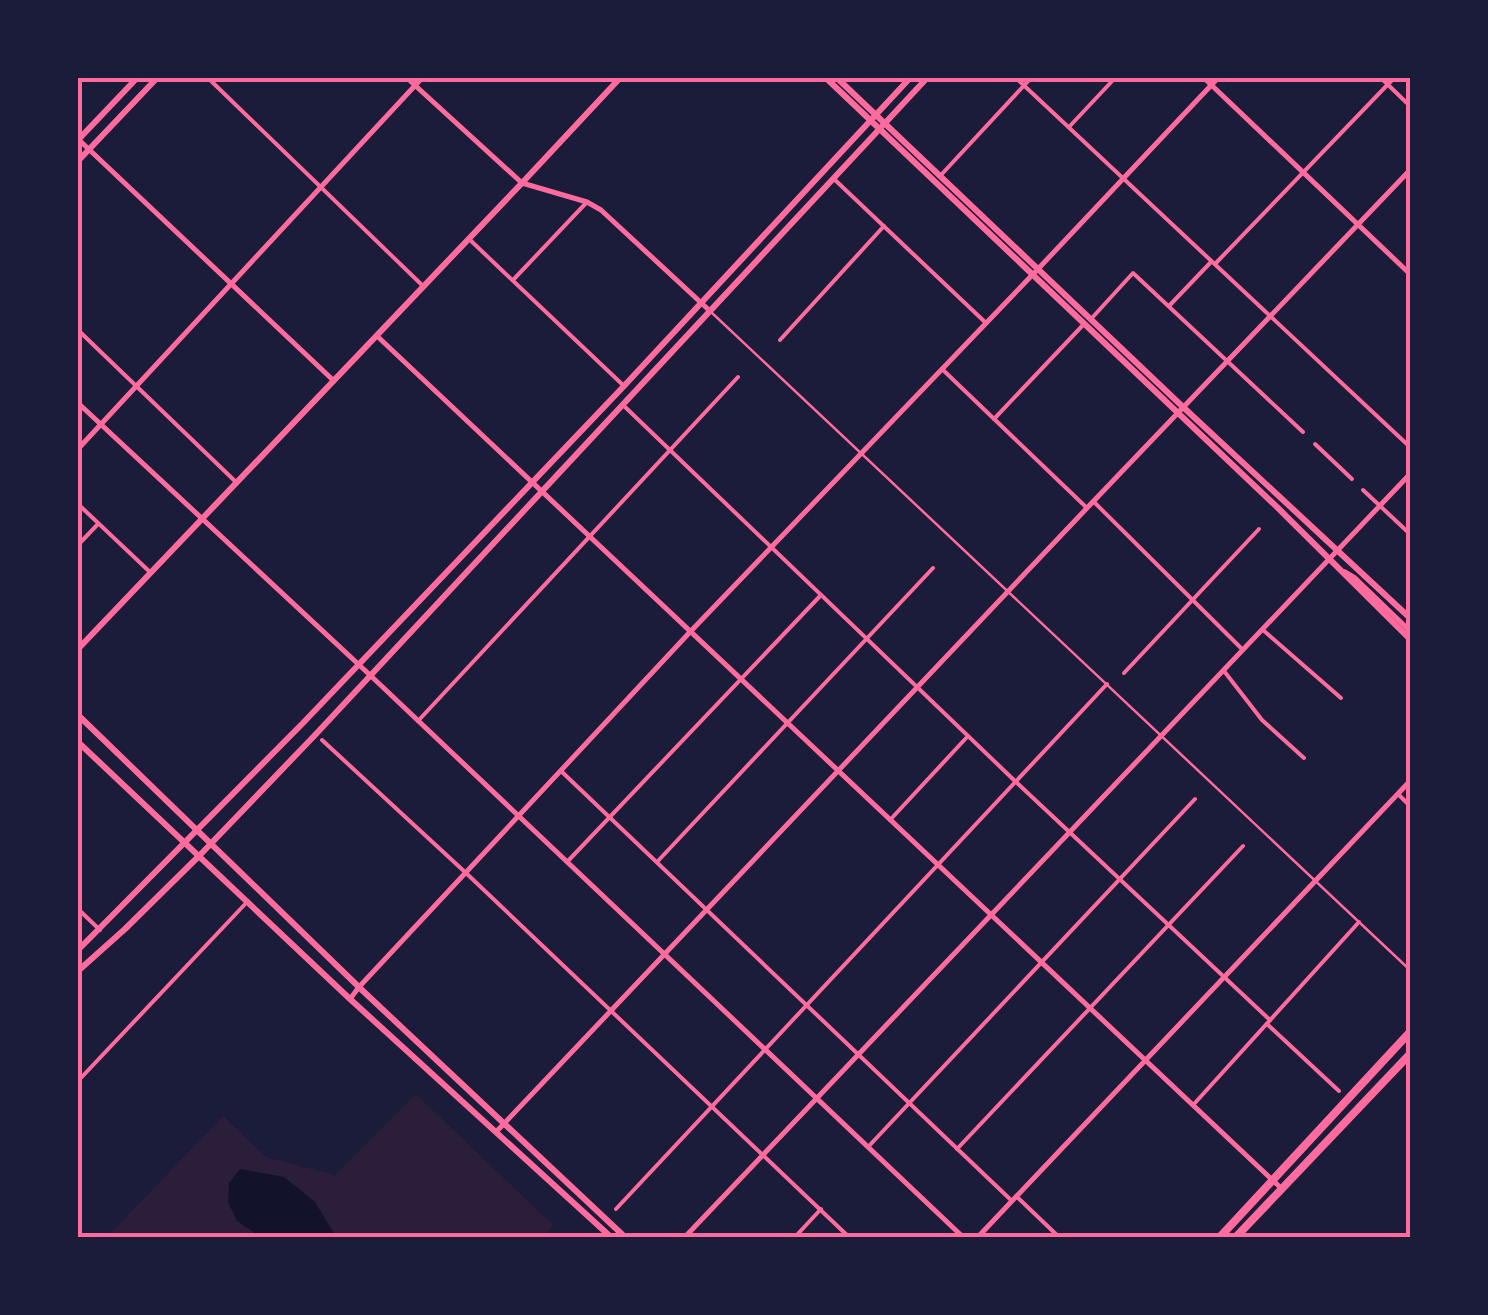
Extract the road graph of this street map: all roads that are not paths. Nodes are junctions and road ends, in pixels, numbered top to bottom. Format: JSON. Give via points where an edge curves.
{"nodes":[{"id":1,"x":137,"y":78,"type":"edge"},
{"id":2,"x":156,"y":78,"type":"edge"},
{"id":3,"x":208,"y":78,"type":"edge"},
{"id":4,"x":408,"y":78,"type":"edge"},
{"id":5,"x":422,"y":78,"type":"edge"},
{"id":6,"x":826,"y":78,"type":"edge"},
{"id":7,"x":838,"y":78,"type":"edge"},
{"id":8,"x":910,"y":78,"type":"edge"},
{"id":9,"x":928,"y":78,"type":"edge"},
{"id":10,"x":1016,"y":78,"type":"edge"},
{"id":11,"x":1031,"y":78,"type":"edge"},
{"id":12,"x":1115,"y":78,"type":"edge"},
{"id":13,"x":1204,"y":78,"type":"edge"},
{"id":14,"x":1218,"y":78,"type":"edge"},
{"id":15,"x":1381,"y":78,"type":"edge"},
{"id":16,"x":1394,"y":78,"type":"edge"},
{"id":17,"x":616,"y":79,"type":"edge"},
{"id":18,"x":1388,"y":84,"type":"junction"},
{"id":19,"x":416,"y":85,"type":"junction"},
{"id":20,"x":1024,"y":85,"type":"junction"},
{"id":21,"x":1211,"y":85,"type":"junction"},
{"id":22,"x":1410,"y":106,"type":"edge"},
{"id":23,"x":873,"y":117,"type":"junction"},
{"id":24,"x":882,"y":125,"type":"junction"},
{"id":25,"x":1068,"y":127,"type":"junction"},
{"id":26,"x":78,"y":139,"type":"edge"},
{"id":27,"x":90,"y":149,"type":"junction"},
{"id":28,"x":78,"y":162,"type":"edge"},
{"id":29,"x":1410,"y":170,"type":"edge"},
{"id":30,"x":1304,"y":172,"type":"junction"},
{"id":31,"x":941,"y":175,"type":"junction"},
{"id":32,"x":833,"y":178,"type":"junction"},
{"id":33,"x":1123,"y":178,"type":"junction"},
{"id":34,"x":522,"y":183,"type":"junction"},
{"id":35,"x":321,"y":187,"type":"junction"},
{"id":36,"x":587,"y":202,"type":"junction"},
{"id":37,"x":1359,"y":225,"type":"junction"},
{"id":38,"x":884,"y":226,"type":"junction"},
{"id":39,"x":469,"y":239,"type":"junction"},
{"id":40,"x":1214,"y":262,"type":"junction"},
{"id":41,"x":1035,"y":272,"type":"junction"},
{"id":42,"x":1410,"y":274,"type":"edge"},
{"id":43,"x":513,"y":280,"type":"junction"},
{"id":44,"x":232,"y":283,"type":"junction"},
{"id":45,"x":424,"y":286,"type":"junction"},
{"id":46,"x":700,"y":302,"type":"junction"},
{"id":47,"x":1169,"y":306,"type":"junction"},
{"id":48,"x":710,"y":311,"type":"junction"},
{"id":49,"x":1272,"y":317,"type":"junction"},
{"id":50,"x":1092,"y":319,"type":"junction"},
{"id":51,"x":986,"y":323,"type":"junction"},
{"id":52,"x":1084,"y":324,"type":"junction"},
{"id":53,"x":78,"y":330,"type":"edge"},
{"id":54,"x":376,"y":336,"type":"junction"},
{"id":55,"x":780,"y":340,"type":"dead end"},
{"id":56,"x":1228,"y":362,"type":"junction"},
{"id":57,"x":942,"y":369,"type":"junction"},
{"id":58,"x":738,"y":378,"type":"dead end"},
{"id":59,"x":334,"y":381,"type":"junction"},
{"id":60,"x":136,"y":385,"type":"junction"},
{"id":61,"x":624,"y":386,"type":"junction"},
{"id":62,"x":78,"y":403,"type":"edge"},
{"id":63,"x":622,"y":404,"type":"junction"},
{"id":64,"x":1180,"y":410,"type":"junction"},
{"id":65,"x":994,"y":419,"type":"junction"},
{"id":66,"x":100,"y":425,"type":"junction"},
{"id":67,"x":1302,"y":432,"type":"dead end"},
{"id":68,"x":1315,"y":444,"type":"dead end"},
{"id":69,"x":1410,"y":447,"type":"edge"},
{"id":70,"x":78,"y":449,"type":"edge"},
{"id":71,"x":670,"y":450,"type":"junction"},
{"id":72,"x":861,"y":451,"type":"junction"},
{"id":73,"x":1410,"y":474,"type":"edge"},
{"id":74,"x":1352,"y":478,"type":"dead end"},
{"id":75,"x":531,"y":481,"type":"junction"},
{"id":76,"x":237,"y":482,"type":"junction"},
{"id":77,"x":1363,"y":490,"type":"dead end"},
{"id":78,"x":542,"y":492,"type":"junction"},
{"id":79,"x":1093,"y":502,"type":"junction"},
{"id":80,"x":78,"y":504,"type":"edge"},
{"id":81,"x":1380,"y":506,"type":"junction"},
{"id":82,"x":1087,"y":508,"type":"junction"},
{"id":83,"x":202,"y":520,"type":"junction"},
{"id":84,"x":98,"y":524,"type":"junction"},
{"id":85,"x":1259,"y":529,"type":"dead end"},
{"id":86,"x":1410,"y":534,"type":"edge"},
{"id":87,"x":590,"y":537,"type":"junction"},
{"id":88,"x":78,"y":545,"type":"edge"},
{"id":89,"x":771,"y":547,"type":"junction"},
{"id":90,"x":1333,"y":555,"type":"junction"},
{"id":91,"x":1347,"y":560,"type":"junction"},
{"id":92,"x":933,"y":568,"type":"dead end"},
{"id":93,"x":150,"y":573,"type":"junction"},
{"id":94,"x":1008,"y":590,"type":"junction"},
{"id":95,"x":821,"y":594,"type":"junction"},
{"id":96,"x":1192,"y":600,"type":"junction"},
{"id":97,"x":1410,"y":618,"type":"edge"},
{"id":98,"x":1263,"y":630,"type":"junction"},
{"id":99,"x":690,"y":632,"type":"junction"},
{"id":100,"x":1410,"y":632,"type":"edge"},
{"id":101,"x":867,"y":638,"type":"junction"},
{"id":102,"x":78,"y":649,"type":"edge"},
{"id":103,"x":1243,"y":650,"type":"junction"},
{"id":104,"x":358,"y":664,"type":"junction"},
{"id":105,"x":1224,"y":670,"type":"junction"},
{"id":106,"x":1124,"y":673,"type":"dead end"},
{"id":107,"x":370,"y":676,"type":"junction"},
{"id":108,"x":741,"y":679,"type":"junction"},
{"id":109,"x":1107,"y":684,"type":"junction"},
{"id":110,"x":917,"y":687,"type":"junction"},
{"id":111,"x":1341,"y":698,"type":"dead end"},
{"id":112,"x":78,"y":715,"type":"edge"},
{"id":113,"x":418,"y":721,"type":"junction"},
{"id":114,"x":787,"y":723,"type":"junction"},
{"id":115,"x":1161,"y":735,"type":"junction"},
{"id":116,"x":968,"y":736,"type":"junction"},
{"id":117,"x":322,"y":740,"type":"dead end"},
{"id":118,"x":78,"y":742,"type":"edge"},
{"id":119,"x":1304,"y":758,"type":"dead end"},
{"id":120,"x":561,"y":771,"type":"junction"},
{"id":121,"x":839,"y":772,"type":"junction"},
{"id":122,"x":1410,"y":781,"type":"edge"},
{"id":123,"x":1016,"y":782,"type":"junction"},
{"id":124,"x":1398,"y":794,"type":"junction"},
{"id":125,"x":1196,"y":799,"type":"dead end"},
{"id":126,"x":1410,"y":806,"type":"edge"},
{"id":127,"x":519,"y":816,"type":"junction"},
{"id":128,"x":610,"y":817,"type":"junction"},
{"id":129,"x":890,"y":820,"type":"junction"},
{"id":130,"x":198,"y":830,"type":"junction"},
{"id":131,"x":1069,"y":833,"type":"junction"},
{"id":132,"x":185,"y":842,"type":"junction"},
{"id":133,"x":212,"y":843,"type":"junction"},
{"id":134,"x":1243,"y":846,"type":"dead end"},
{"id":135,"x":200,"y":856,"type":"junction"},
{"id":136,"x":567,"y":862,"type":"junction"},
{"id":137,"x":657,"y":862,"type":"junction"},
{"id":138,"x":938,"y":865,"type":"junction"},
{"id":139,"x":466,"y":872,"type":"junction"},
{"id":140,"x":1120,"y":880,"type":"junction"},
{"id":141,"x":1316,"y":881,"type":"junction"},
{"id":142,"x":248,"y":901,"type":"junction"},
{"id":143,"x":78,"y":908,"type":"edge"},
{"id":144,"x":708,"y":910,"type":"junction"},
{"id":145,"x":991,"y":915,"type":"junction"},
{"id":146,"x":1359,"y":922,"type":"junction"},
{"id":147,"x":1168,"y":925,"type":"junction"},
{"id":148,"x":100,"y":930,"type":"junction"},
{"id":149,"x":78,"y":950,"type":"edge"},
{"id":150,"x":666,"y":955,"type":"junction"},
{"id":151,"x":1042,"y":962,"type":"junction"},
{"id":152,"x":1410,"y":970,"type":"edge"},
{"id":153,"x":78,"y":971,"type":"edge"},
{"id":154,"x":1224,"y":977,"type":"junction"},
{"id":155,"x":358,"y":987,"type":"junction"},
{"id":156,"x":350,"y":998,"type":"junction"},
{"id":157,"x":807,"y":1005,"type":"junction"},
{"id":158,"x":1090,"y":1008,"type":"junction"},
{"id":159,"x":612,"y":1011,"type":"junction"},
{"id":160,"x":1269,"y":1022,"type":"junction"},
{"id":161,"x":1410,"y":1032,"type":"edge"},
{"id":162,"x":766,"y":1049,"type":"junction"},
{"id":163,"x":858,"y":1054,"type":"junction"},
{"id":164,"x":1410,"y":1054,"type":"edge"},
{"id":165,"x":1145,"y":1060,"type":"junction"},
{"id":166,"x":78,"y":1081,"type":"edge"},
{"id":167,"x":1339,"y":1091,"type":"dead end"},
{"id":168,"x":817,"y":1098,"type":"junction"},
{"id":169,"x":910,"y":1103,"type":"junction"},
{"id":170,"x":1193,"y":1105,"type":"junction"},
{"id":171,"x":712,"y":1106,"type":"junction"},
{"id":172,"x":504,"y":1125,"type":"junction"},
{"id":173,"x":497,"y":1131,"type":"junction"},
{"id":174,"x":868,"y":1147,"type":"junction"},
{"id":175,"x":957,"y":1149,"type":"junction"},
{"id":176,"x":763,"y":1154,"type":"junction"},
{"id":177,"x":1272,"y":1180,"type":"junction"},
{"id":178,"x":1282,"y":1189,"type":"junction"},
{"id":179,"x":1014,"y":1199,"type":"junction"},
{"id":180,"x":616,"y":1209,"type":"dead end"},
{"id":181,"x":821,"y":1210,"type":"junction"},
{"id":182,"x":612,"y":1238,"type":"edge"},
{"id":183,"x":626,"y":1238,"type":"edge"},
{"id":184,"x":684,"y":1238,"type":"edge"},
{"id":185,"x":794,"y":1238,"type":"edge"},
{"id":186,"x":850,"y":1238,"type":"edge"},
{"id":187,"x":964,"y":1238,"type":"edge"},
{"id":188,"x":977,"y":1238,"type":"edge"},
{"id":189,"x":1060,"y":1238,"type":"edge"},
{"id":190,"x":1218,"y":1238,"type":"edge"},
{"id":191,"x":1235,"y":1238,"type":"edge"}],
"edges":[{"from":1,"to":26,"type":"main road"},
{"from":2,"to":27,"type":"main road"},
{"from":3,"to":35,"type":"street"},
{"from":4,"to":19,"type":"street"},
{"from":5,"to":19,"type":"street"},
{"from":6,"to":23,"type":"main road"},
{"from":7,"to":23,"type":"main road"},
{"from":8,"to":23,"type":"main road"},
{"from":9,"to":24,"type":"main road"},
{"from":10,"to":20,"type":"street"},
{"from":11,"to":20,"type":"street"},
{"from":12,"to":25,"type":"street"},
{"from":13,"to":21,"type":"street"},
{"from":14,"to":21,"type":"street"},
{"from":15,"to":18,"type":"street"},
{"from":16,"to":18,"type":"street"},
{"from":17,"to":34,"type":"main road"},
{"from":18,"to":22,"type":"street"},
{"from":18,"to":30,"type":"street"},
{"from":19,"to":34,"type":"street"},
{"from":19,"to":35,"type":"street"},
{"from":20,"to":25,"type":"street"},
{"from":20,"to":31,"type":"street"},
{"from":21,"to":30,"type":"street"},
{"from":21,"to":33,"type":"street"},
{"from":23,"to":24,"type":"main road"},
{"from":23,"to":46,"type":"main road"},
{"from":24,"to":31,"type":"main road"},
{"from":24,"to":32,"type":"main road"},
{"from":24,"to":41,"type":"main road"},
{"from":25,"to":33,"type":"street"},
{"from":26,"to":27,"type":"street"},
{"from":27,"to":28,"type":"main road"},
{"from":27,"to":44,"type":"street"},
{"from":29,"to":37,"type":"street"},
{"from":30,"to":37,"type":"street"},
{"from":30,"to":40,"type":"street"},
{"from":31,"to":41,"type":"main road"},
{"from":32,"to":38,"type":"street"},
{"from":32,"to":48,"type":"main road"},
{"from":33,"to":40,"type":"street"},
{"from":33,"to":41,"type":"street"},
{"from":34,"to":36,"type":"street"},
{"from":34,"to":39,"type":"main road"},
{"from":35,"to":44,"type":"street"},
{"from":35,"to":45,"type":"street"},
{"from":36,"to":43,"type":"street"},
{"from":36,"to":46,"type":"street"},
{"from":37,"to":42,"type":"street"},
{"from":37,"to":49,"type":"street"},
{"from":38,"to":51,"type":"street"},
{"from":38,"to":55,"type":"street"},
{"from":39,"to":43,"type":"street"},
{"from":39,"to":45,"type":"main road"},
{"from":40,"to":47,"type":"street"},
{"from":40,"to":49,"type":"street"},
{"from":41,"to":50,"type":"main road"},
{"from":41,"to":51,"type":"street"},
{"from":41,"to":52,"type":"main road"},
{"from":43,"to":61,"type":"street"},
{"from":44,"to":59,"type":"street"},
{"from":44,"to":60,"type":"street"},
{"from":45,"to":54,"type":"main road"},
{"from":46,"to":48,"type":"street"},
{"from":46,"to":61,"type":"main road"},
{"from":47,"to":50,"type":"street","via":[[1134,273]]},
{"from":47,"to":56,"type":"street"},
{"from":48,"to":63,"type":"main road"},
{"from":48,"to":72,"type":"street"},
{"from":49,"to":56,"type":"street"},
{"from":49,"to":69,"type":"street"},
{"from":50,"to":64,"type":"main road"},
{"from":51,"to":57,"type":"street"},
{"from":52,"to":64,"type":"main road"},
{"from":52,"to":65,"type":"street"},
{"from":53,"to":60,"type":"street"},
{"from":54,"to":59,"type":"main road"},
{"from":54,"to":75,"type":"street"},
{"from":56,"to":64,"type":"street"},
{"from":56,"to":67,"type":"street"},
{"from":57,"to":65,"type":"street"},
{"from":57,"to":72,"type":"street"},
{"from":58,"to":71,"type":"street"},
{"from":59,"to":76,"type":"main road"},
{"from":60,"to":66,"type":"street"},
{"from":60,"to":76,"type":"street"},
{"from":61,"to":75,"type":"main road"},
{"from":62,"to":66,"type":"street"},
{"from":63,"to":71,"type":"street"},
{"from":63,"to":78,"type":"main road"},
{"from":64,"to":79,"type":"street"},
{"from":64,"to":90,"type":"main road"},
{"from":65,"to":82,"type":"street"},
{"from":66,"to":70,"type":"street"},
{"from":66,"to":83,"type":"street"},
{"from":68,"to":74,"type":"street"},
{"from":71,"to":87,"type":"street"},
{"from":71,"to":89,"type":"street"},
{"from":72,"to":89,"type":"street"},
{"from":72,"to":94,"type":"street"},
{"from":73,"to":81,"type":"street"},
{"from":75,"to":78,"type":"street"},
{"from":75,"to":104,"type":"main road"},
{"from":76,"to":83,"type":"main road"},
{"from":77,"to":81,"type":"street"},
{"from":78,"to":87,"type":"street"},
{"from":78,"to":107,"type":"main road"},
{"from":79,"to":82,"type":"street"},
{"from":79,"to":96,"type":"street"},
{"from":80,"to":84,"type":"street"},
{"from":81,"to":86,"type":"street"},
{"from":81,"to":90,"type":"street"},
{"from":82,"to":94,"type":"street"},
{"from":83,"to":93,"type":"main road"},
{"from":83,"to":104,"type":"street"},
{"from":84,"to":88,"type":"street"},
{"from":84,"to":93,"type":"street"},
{"from":85,"to":96,"type":"street"},
{"from":87,"to":99,"type":"street"},
{"from":87,"to":113,"type":"street"},
{"from":89,"to":95,"type":"street"},
{"from":89,"to":99,"type":"street"},
{"from":90,"to":91,"type":"main road"},
{"from":90,"to":98,"type":"street"},
{"from":90,"to":100,"type":"main road"},
{"from":91,"to":97,"type":"main road"},
{"from":91,"to":100,"type":"street"},
{"from":92,"to":101,"type":"street"},
{"from":93,"to":102,"type":"main road"},
{"from":94,"to":109,"type":"street"},
{"from":94,"to":110,"type":"street"},
{"from":95,"to":101,"type":"street"},
{"from":95,"to":108,"type":"street"},
{"from":96,"to":103,"type":"street"},
{"from":96,"to":106,"type":"street"},
{"from":98,"to":103,"type":"street"},
{"from":98,"to":111,"type":"street"},
{"from":99,"to":108,"type":"street"},
{"from":99,"to":120,"type":"street"},
{"from":101,"to":110,"type":"street"},
{"from":101,"to":114,"type":"street"},
{"from":103,"to":105,"type":"street"},
{"from":104,"to":107,"type":"street"},
{"from":104,"to":130,"type":"main road"},
{"from":105,"to":115,"type":"street"},
{"from":105,"to":119,"type":"street","via":[[1262,720]]},
{"from":107,"to":113,"type":"street"},
{"from":107,"to":133,"type":"main road"},
{"from":108,"to":114,"type":"street"},
{"from":108,"to":128,"type":"street"},
{"from":109,"to":115,"type":"street"},
{"from":109,"to":123,"type":"street"},
{"from":110,"to":116,"type":"street"},
{"from":110,"to":121,"type":"street"},
{"from":112,"to":130,"type":"main road"},
{"from":113,"to":127,"type":"street"},
{"from":114,"to":121,"type":"street"},
{"from":114,"to":137,"type":"street"},
{"from":115,"to":131,"type":"street"},
{"from":115,"to":141,"type":"street"},
{"from":116,"to":123,"type":"street"},
{"from":116,"to":129,"type":"street"},
{"from":117,"to":139,"type":"street"},
{"from":118,"to":132,"type":"main road"},
{"from":120,"to":127,"type":"street"},
{"from":120,"to":128,"type":"street"},
{"from":121,"to":129,"type":"street"},
{"from":121,"to":144,"type":"street"},
{"from":122,"to":124,"type":"street"},
{"from":123,"to":131,"type":"street"},
{"from":123,"to":138,"type":"street"},
{"from":124,"to":126,"type":"street"},
{"from":124,"to":141,"type":"street"},
{"from":125,"to":140,"type":"street"},
{"from":127,"to":136,"type":"street"},
{"from":127,"to":139,"type":"street"},
{"from":128,"to":136,"type":"street"},
{"from":128,"to":137,"type":"street"},
{"from":129,"to":138,"type":"street"},
{"from":130,"to":132,"type":"main road"},
{"from":130,"to":133,"type":"main road"},
{"from":131,"to":140,"type":"street"},
{"from":131,"to":145,"type":"street"},
{"from":132,"to":135,"type":"main road"},
{"from":132,"to":148,"type":"main road"},
{"from":133,"to":135,"type":"main road"},
{"from":133,"to":155,"type":"main road"},
{"from":134,"to":147,"type":"street"},
{"from":135,"to":142,"type":"main road"},
{"from":135,"to":153,"type":"main road"},
{"from":136,"to":150,"type":"street"},
{"from":137,"to":144,"type":"street"},
{"from":138,"to":145,"type":"street"},
{"from":138,"to":157,"type":"street"},
{"from":139,"to":155,"type":"street"},
{"from":139,"to":159,"type":"street"},
{"from":140,"to":147,"type":"street"},
{"from":140,"to":151,"type":"street"},
{"from":141,"to":146,"type":"street"},
{"from":141,"to":154,"type":"street"},
{"from":142,"to":156,"type":"main road"},
{"from":142,"to":166,"type":"street"},
{"from":143,"to":148,"type":"street"},
{"from":144,"to":150,"type":"street"},
{"from":144,"to":157,"type":"street"},
{"from":145,"to":151,"type":"street"},
{"from":145,"to":163,"type":"street"},
{"from":146,"to":152,"type":"street"},
{"from":146,"to":160,"type":"street"},
{"from":147,"to":154,"type":"street"},
{"from":147,"to":158,"type":"street"},
{"from":148,"to":149,"type":"main road"},
{"from":150,"to":159,"type":"street"},
{"from":150,"to":162,"type":"street"},
{"from":151,"to":158,"type":"street"},
{"from":151,"to":169,"type":"street"},
{"from":154,"to":160,"type":"street"},
{"from":154,"to":165,"type":"street"},
{"from":155,"to":156,"type":"street"},
{"from":155,"to":172,"type":"main road"},
{"from":156,"to":173,"type":"main road"},
{"from":157,"to":162,"type":"street"},
{"from":157,"to":163,"type":"street"},
{"from":158,"to":165,"type":"street"},
{"from":158,"to":175,"type":"street"},
{"from":159,"to":171,"type":"street"},
{"from":159,"to":172,"type":"street"},
{"from":160,"to":167,"type":"street"},
{"from":160,"to":170,"type":"street"},
{"from":161,"to":177,"type":"highway"},
{"from":162,"to":168,"type":"street"},
{"from":162,"to":171,"type":"street"},
{"from":163,"to":168,"type":"street"},
{"from":163,"to":169,"type":"street"},
{"from":164,"to":178,"type":"highway"},
{"from":165,"to":170,"type":"street"},
{"from":165,"to":179,"type":"street"},
{"from":168,"to":174,"type":"street"},
{"from":168,"to":176,"type":"street"},
{"from":169,"to":174,"type":"street"},
{"from":169,"to":175,"type":"street"},
{"from":170,"to":177,"type":"street"},
{"from":171,"to":176,"type":"street"},
{"from":171,"to":180,"type":"street"},
{"from":172,"to":173,"type":"street"},
{"from":172,"to":183,"type":"main road"},
{"from":173,"to":182,"type":"main road"},
{"from":174,"to":187,"type":"street"},
{"from":175,"to":179,"type":"street"},
{"from":176,"to":181,"type":"street"},
{"from":176,"to":184,"type":"street"},
{"from":177,"to":178,"type":"street"},
{"from":177,"to":190,"type":"highway"},
{"from":178,"to":191,"type":"highway"},
{"from":179,"to":188,"type":"street"},
{"from":179,"to":189,"type":"street"},
{"from":181,"to":185,"type":"street"},
{"from":181,"to":186,"type":"street"}]}
